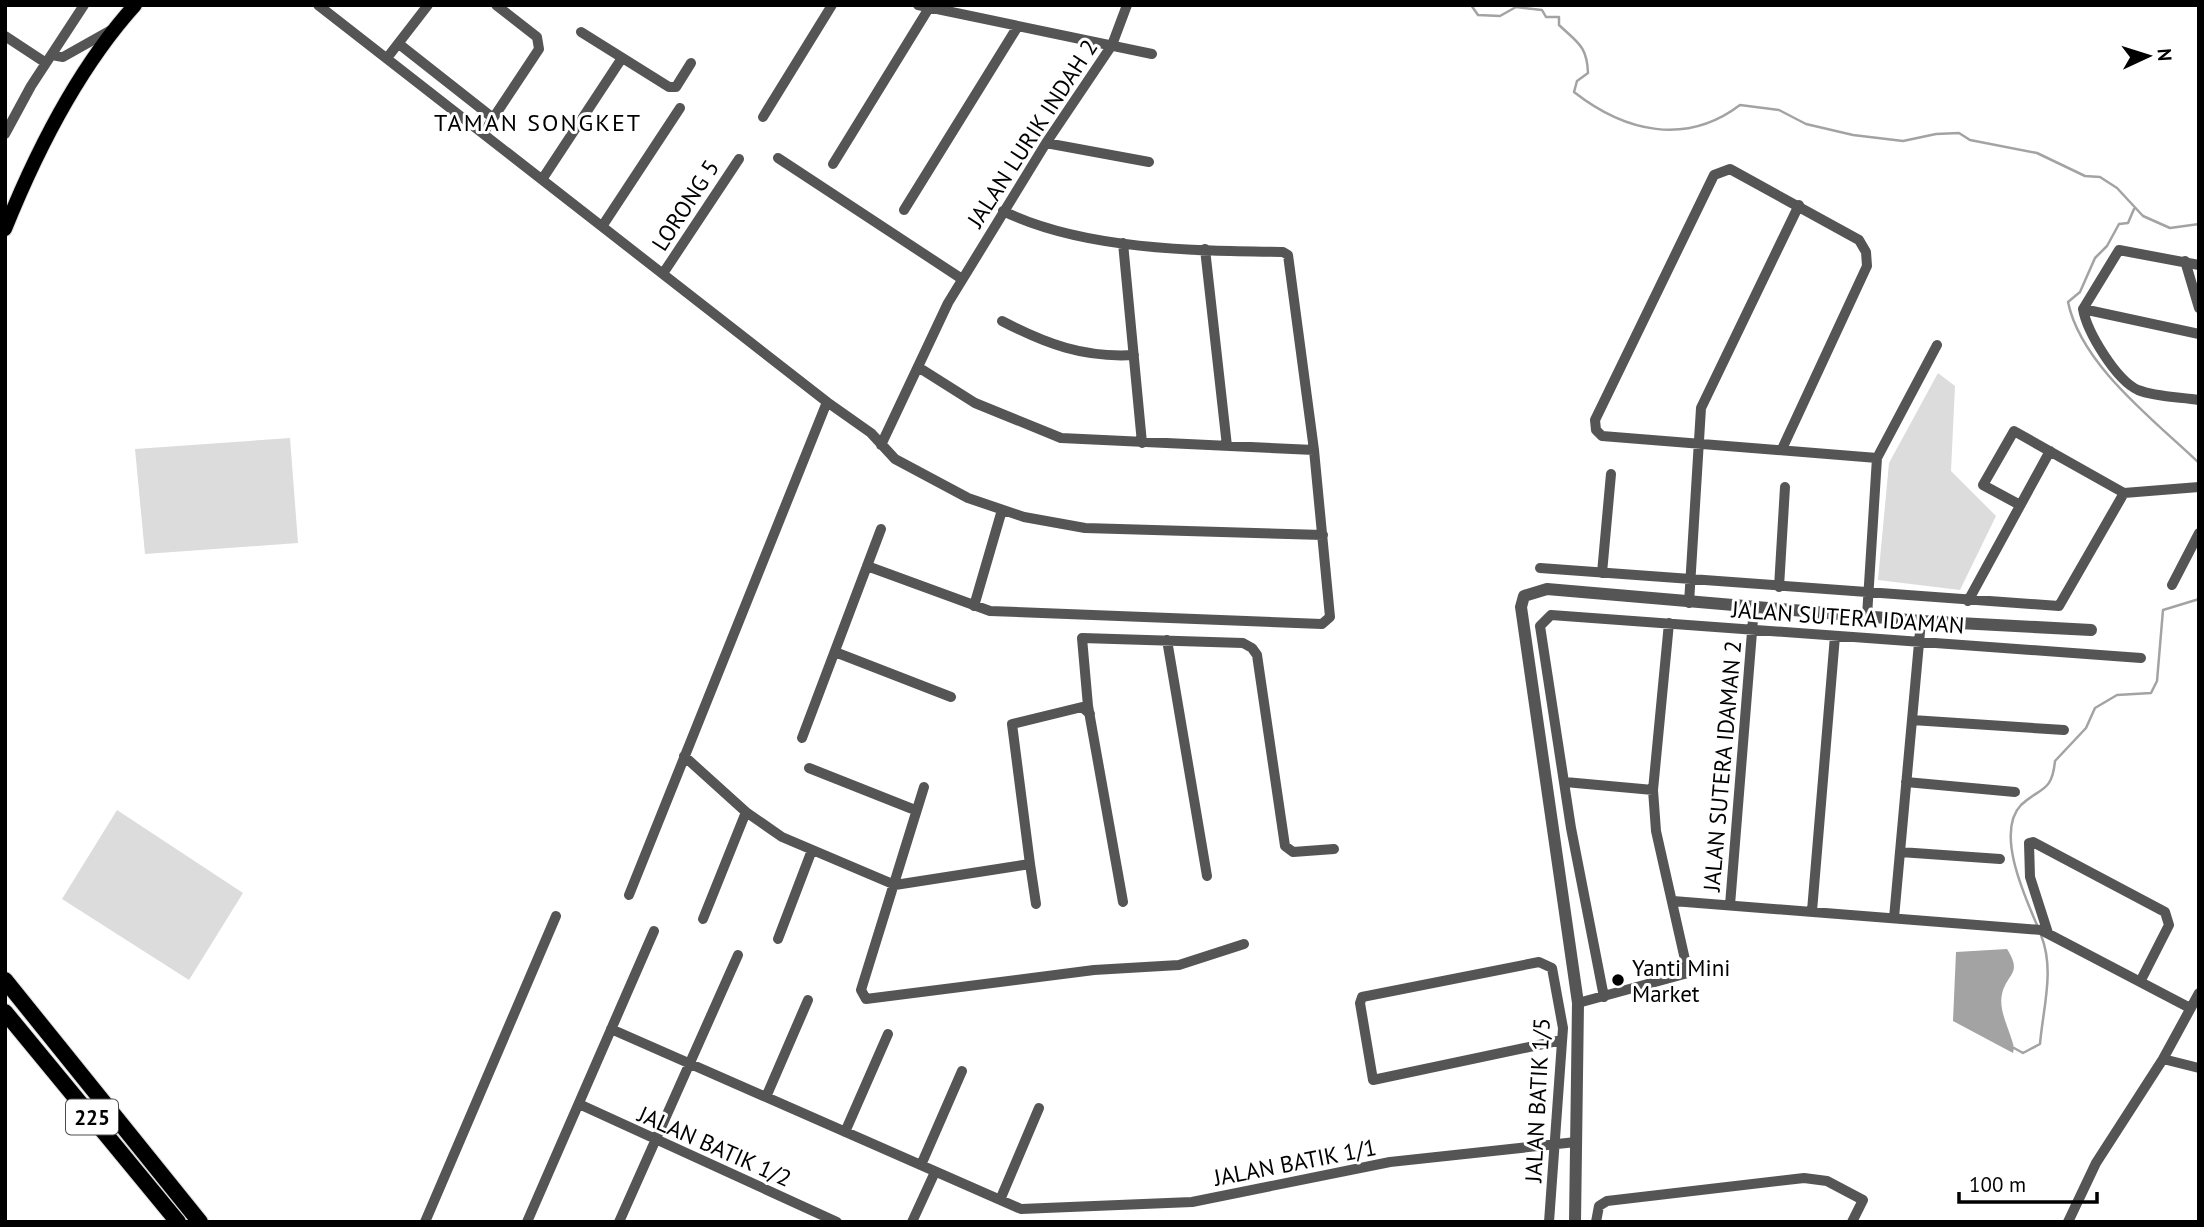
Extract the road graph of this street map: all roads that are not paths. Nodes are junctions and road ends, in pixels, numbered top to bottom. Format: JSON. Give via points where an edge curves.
{"nodes":[{"id":1,"x":84,"y":5,"type":"edge"},
{"id":2,"x":135,"y":5,"type":"edge"},
{"id":3,"x":318,"y":5,"type":"edge"},
{"id":4,"x":428,"y":5,"type":"edge"},
{"id":5,"x":496,"y":5,"type":"edge"},
{"id":6,"x":832,"y":5,"type":"edge"},
{"id":7,"x":1127,"y":5,"type":"edge"},
{"id":8,"x":923,"y":6,"type":"edge"},
{"id":9,"x":1018,"y":26,"type":"junction"},
{"id":10,"x":113,"y":29,"type":"junction"},
{"id":11,"x":581,"y":32,"type":"dead end"},
{"id":12,"x":5,"y":36,"type":"edge"},
{"id":13,"x":399,"y":44,"type":"junction"},
{"id":14,"x":1112,"y":45,"type":"junction"},
{"id":15,"x":1152,"y":54,"type":"dead end"},
{"id":16,"x":387,"y":58,"type":"junction"},
{"id":17,"x":622,"y":58,"type":"junction"},
{"id":18,"x":49,"y":59,"type":"junction"},
{"id":19,"x":691,"y":64,"type":"dead end"},
{"id":20,"x":680,"y":107,"type":"dead end"},
{"id":21,"x":763,"y":117,"type":"dead end"},
{"id":22,"x":493,"y":118,"type":"junction"},
{"id":23,"x":484,"y":132,"type":"junction"},
{"id":24,"x":5,"y":135,"type":"edge"},
{"id":25,"x":1046,"y":143,"type":"junction"},
{"id":26,"x":778,"y":158,"type":"dead end"},
{"id":27,"x":739,"y":159,"type":"dead end"},
{"id":28,"x":1149,"y":162,"type":"dead end"},
{"id":29,"x":833,"y":163,"type":"dead end"},
{"id":30,"x":543,"y":178,"type":"junction"},
{"id":31,"x":1799,"y":205,"type":"junction"},
{"id":32,"x":904,"y":210,"type":"dead end"},
{"id":33,"x":1003,"y":211,"type":"junction"},
{"id":34,"x":603,"y":225,"type":"junction"},
{"id":35,"x":5,"y":229,"type":"edge"},
{"id":36,"x":1123,"y":243,"type":"junction"},
{"id":37,"x":1205,"y":249,"type":"junction"},
{"id":38,"x":2185,"y":261,"type":"junction"},
{"id":39,"x":2199,"y":265,"type":"edge"},
{"id":40,"x":664,"y":272,"type":"junction"},
{"id":41,"x":962,"y":279,"type":"junction"},
{"id":42,"x":2199,"y":308,"type":"edge"},
{"id":43,"x":2083,"y":309,"type":"junction"},
{"id":44,"x":1002,"y":321,"type":"dead end"},
{"id":45,"x":2199,"y":334,"type":"edge"},
{"id":46,"x":1937,"y":345,"type":"dead end"},
{"id":47,"x":1134,"y":355,"type":"junction"},
{"id":48,"x":918,"y":367,"type":"junction"},
{"id":49,"x":2199,"y":400,"type":"edge"},
{"id":50,"x":827,"y":402,"type":"junction"},
{"id":51,"x":1142,"y":443,"type":"junction"},
{"id":52,"x":1697,"y":443,"type":"junction"},
{"id":53,"x":881,"y":445,"type":"junction"},
{"id":54,"x":1227,"y":446,"type":"junction"},
{"id":55,"x":1782,"y":449,"type":"junction"},
{"id":56,"x":1314,"y":450,"type":"junction"},
{"id":57,"x":2050,"y":451,"type":"junction"},
{"id":58,"x":1877,"y":458,"type":"junction"},
{"id":59,"x":1611,"y":474,"type":"dead end"},
{"id":60,"x":1785,"y":487,"type":"dead end"},
{"id":61,"x":2199,"y":488,"type":"edge"},
{"id":62,"x":2124,"y":493,"type":"junction"},
{"id":63,"x":2020,"y":505,"type":"junction"},
{"id":64,"x":1002,"y":510,"type":"junction"},
{"id":65,"x":881,"y":529,"type":"dead end"},
{"id":66,"x":2199,"y":533,"type":"edge"},
{"id":67,"x":1323,"y":535,"type":"junction"},
{"id":68,"x":867,"y":566,"type":"junction"},
{"id":69,"x":1540,"y":568,"type":"dead end"},
{"id":70,"x":1602,"y":573,"type":"junction"},
{"id":71,"x":1690,"y":580,"type":"junction"},
{"id":72,"x":2172,"y":585,"type":"dead end"},
{"id":73,"x":1779,"y":587,"type":"junction"},
{"id":74,"x":1868,"y":593,"type":"junction"},
{"id":75,"x":1968,"y":601,"type":"junction"},
{"id":76,"x":1689,"y":603,"type":"junction"},
{"id":77,"x":974,"y":606,"type":"junction"},
{"id":78,"x":1754,"y":607,"type":"junction"},
{"id":79,"x":1867,"y":616,"type":"junction"},
{"id":80,"x":1921,"y":621,"type":"junction"},
{"id":81,"x":1669,"y":623,"type":"junction"},
{"id":82,"x":1752,"y":629,"type":"junction"},
{"id":83,"x":2091,"y":630,"type":"dead end"},
{"id":84,"x":1835,"y":636,"type":"junction"},
{"id":85,"x":1167,"y":640,"type":"junction"},
{"id":86,"x":1919,"y":642,"type":"junction"},
{"id":87,"x":835,"y":652,"type":"junction"},
{"id":88,"x":2141,"y":659,"type":"dead end"},
{"id":89,"x":951,"y":697,"type":"dead end"},
{"id":90,"x":1090,"y":714,"type":"junction"},
{"id":91,"x":1912,"y":720,"type":"junction"},
{"id":92,"x":2064,"y":730,"type":"dead end"},
{"id":93,"x":802,"y":738,"type":"dead end"},
{"id":94,"x":684,"y":756,"type":"junction"},
{"id":95,"x":809,"y":768,"type":"dead end"},
{"id":96,"x":1565,"y":782,"type":"junction"},
{"id":97,"x":1906,"y":782,"type":"junction"},
{"id":98,"x":924,"y":787,"type":"dead end"},
{"id":99,"x":1653,"y":790,"type":"junction"},
{"id":100,"x":2015,"y":792,"type":"dead end"},
{"id":101,"x":915,"y":810,"type":"junction"},
{"id":102,"x":746,"y":812,"type":"junction"},
{"id":103,"x":1334,"y":849,"type":"dead end"},
{"id":104,"x":812,"y":850,"type":"junction"},
{"id":105,"x":1900,"y":852,"type":"junction"},
{"id":106,"x":2000,"y":859,"type":"dead end"},
{"id":107,"x":1030,"y":864,"type":"junction"},
{"id":108,"x":1207,"y":876,"type":"dead end"},
{"id":109,"x":895,"y":885,"type":"junction"},
{"id":110,"x":629,"y":895,"type":"dead end"},
{"id":111,"x":1673,"y":901,"type":"junction"},
{"id":112,"x":1123,"y":902,"type":"dead end"},
{"id":113,"x":1036,"y":904,"type":"dead end"},
{"id":114,"x":1730,"y":905,"type":"junction"},
{"id":115,"x":1812,"y":911,"type":"junction"},
{"id":116,"x":556,"y":916,"type":"dead end"},
{"id":117,"x":1894,"y":918,"type":"junction"},
{"id":118,"x":703,"y":919,"type":"dead end"},
{"id":119,"x":2040,"y":930,"type":"junction"},
{"id":120,"x":654,"y":931,"type":"dead end"},
{"id":121,"x":778,"y":939,"type":"dead end"},
{"id":122,"x":1244,"y":944,"type":"dead end"},
{"id":123,"x":738,"y":955,"type":"dead end"},
{"id":124,"x":6,"y":980,"type":"edge"},
{"id":125,"x":2141,"y":980,"type":"junction"},
{"id":126,"x":2199,"y":993,"type":"edge"},
{"id":127,"x":1604,"y":997,"type":"junction"},
{"id":128,"x":808,"y":1000,"type":"dead end"},
{"id":129,"x":1578,"y":1003,"type":"junction"},
{"id":130,"x":2190,"y":1008,"type":"junction"},
{"id":131,"x":5,"y":1012,"type":"edge"},
{"id":132,"x":611,"y":1029,"type":"junction"},
{"id":133,"x":888,"y":1034,"type":"dead end"},
{"id":134,"x":1562,"y":1040,"type":"junction"},
{"id":135,"x":2163,"y":1059,"type":"junction"},
{"id":136,"x":690,"y":1063,"type":"junction"},
{"id":137,"x":2199,"y":1068,"type":"edge"},
{"id":138,"x":962,"y":1071,"type":"dead end"},
{"id":139,"x":766,"y":1097,"type":"junction"},
{"id":140,"x":579,"y":1104,"type":"junction"},
{"id":141,"x":1039,"y":1108,"type":"dead end"},
{"id":142,"x":845,"y":1132,"type":"junction"},
{"id":143,"x":655,"y":1141,"type":"junction"},
{"id":144,"x":1576,"y":1142,"type":"junction"},
{"id":145,"x":1554,"y":1145,"type":"junction"},
{"id":146,"x":921,"y":1165,"type":"junction"},
{"id":147,"x":935,"y":1172,"type":"junction"},
{"id":148,"x":1000,"y":1200,"type":"junction"},
{"id":149,"x":1021,"y":1209,"type":"junction"},
{"id":150,"x":178,"y":1222,"type":"edge"},
{"id":151,"x":200,"y":1222,"type":"edge"},
{"id":152,"x":425,"y":1222,"type":"edge"},
{"id":153,"x":527,"y":1222,"type":"edge"},
{"id":154,"x":619,"y":1222,"type":"edge"},
{"id":155,"x":837,"y":1222,"type":"edge"},
{"id":156,"x":912,"y":1222,"type":"edge"},
{"id":157,"x":1024,"y":1222,"type":"edge"},
{"id":158,"x":1549,"y":1222,"type":"edge"},
{"id":159,"x":1575,"y":1222,"type":"edge"},
{"id":160,"x":1596,"y":1222,"type":"edge"},
{"id":161,"x":1852,"y":1222,"type":"edge"},
{"id":162,"x":2068,"y":1222,"type":"edge"}],
"edges":[{"from":1,"to":18,"type":"street"},
{"from":2,"to":10,"type":"main road"},
{"from":3,"to":16,"type":"street"},
{"from":4,"to":13,"type":"street"},
{"from":5,"to":22,"type":"street","via":[[540,43]]},
{"from":6,"to":21,"type":"street"},
{"from":7,"to":14,"type":"street","name":"JALAN LURIK INDAH 2"},
{"from":8,"to":9,"type":"street"},
{"from":8,"to":29,"type":"street"},
{"from":9,"to":14,"type":"street"},
{"from":9,"to":32,"type":"street"},
{"from":10,"to":18,"type":"street","via":[[68,55]]},
{"from":10,"to":35,"type":"main road","via":[[31,166]]},
{"from":11,"to":17,"type":"street"},
{"from":12,"to":18,"type":"street"},
{"from":13,"to":16,"type":"street"},
{"from":13,"to":22,"type":"street"},
{"from":14,"to":15,"type":"street"},
{"from":14,"to":25,"type":"street","name":"JALAN LURIK INDAH 2"},
{"from":16,"to":23,"type":"street"},
{"from":17,"to":19,"type":"street","via":[[673,88]]},
{"from":17,"to":30,"type":"street"},
{"from":18,"to":24,"type":"street"},
{"from":20,"to":34,"type":"street"},
{"from":22,"to":23,"type":"street"},
{"from":23,"to":30,"type":"street"},
{"from":25,"to":28,"type":"street"},
{"from":25,"to":33,"type":"street","name":"JALAN LURIK INDAH 2"},
{"from":26,"to":41,"type":"street"},
{"from":27,"to":40,"type":"street","name":"LORONG 5"},
{"from":30,"to":34,"type":"street"},
{"from":31,"to":52,"type":"street","via":[[1700,408]]},
{"from":31,"to":52,"type":"street","via":[[1730,169],[1714,175],[1595,420],[1602,436]]},
{"from":31,"to":55,"type":"street","via":[[1859,240],[1867,266]]},
{"from":33,"to":36,"type":"street","via":[[1041,227]]},
{"from":33,"to":41,"type":"street","name":"JALAN LURIK INDAH 2"},
{"from":34,"to":40,"type":"street"},
{"from":36,"to":37,"type":"street"},
{"from":36,"to":47,"type":"street"},
{"from":37,"to":54,"type":"street"},
{"from":37,"to":56,"type":"street","via":[[1288,255]]},
{"from":38,"to":39,"type":"street"},
{"from":38,"to":42,"type":"street"},
{"from":38,"to":43,"type":"street","via":[[2119,250]]},
{"from":40,"to":50,"type":"street"},
{"from":41,"to":48,"type":"street","name":"JALAN LURIK INDAH 2"},
{"from":43,"to":45,"type":"street"},
{"from":43,"to":49,"type":"street","via":[[2100,349],[2132,387]]},
{"from":44,"to":47,"type":"street","via":[[1075,352]]},
{"from":46,"to":58,"type":"street"},
{"from":47,"to":51,"type":"street"},
{"from":48,"to":51,"type":"street","via":[[975,403],[1060,438]]},
{"from":48,"to":53,"type":"street","name":"JALAN LURIK INDAH 2"},
{"from":50,"to":53,"type":"street"},
{"from":50,"to":94,"type":"street"},
{"from":51,"to":54,"type":"street"},
{"from":52,"to":55,"type":"street"},
{"from":52,"to":71,"type":"street"},
{"from":53,"to":64,"type":"street","via":[[895,459]]},
{"from":54,"to":56,"type":"street"},
{"from":55,"to":58,"type":"street"},
{"from":56,"to":67,"type":"street"},
{"from":57,"to":62,"type":"street"},
{"from":57,"to":63,"type":"street"},
{"from":57,"to":63,"type":"street","via":[[2014,431],[1984,480],[1986,488]]},
{"from":58,"to":74,"type":"street"},
{"from":59,"to":70,"type":"street"},
{"from":60,"to":73,"type":"street"},
{"from":61,"to":62,"type":"street"},
{"from":62,"to":75,"type":"street","via":[[2059,606]]},
{"from":63,"to":75,"type":"street"},
{"from":64,"to":67,"type":"street","via":[[1085,528]]},
{"from":64,"to":77,"type":"street"},
{"from":65,"to":68,"type":"street"},
{"from":66,"to":72,"type":"street"},
{"from":67,"to":77,"type":"street","via":[[1331,617],[1322,624],[990,611]]},
{"from":68,"to":77,"type":"street"},
{"from":68,"to":87,"type":"street"},
{"from":69,"to":70,"type":"street"},
{"from":70,"to":71,"type":"street"},
{"from":71,"to":73,"type":"street"},
{"from":71,"to":76,"type":"street"},
{"from":73,"to":74,"type":"street"},
{"from":74,"to":75,"type":"street"},
{"from":74,"to":79,"type":"street"},
{"from":76,"to":78,"type":"street"},
{"from":76,"to":129,"type":"street","via":[[1547,589],[1524,596],[1521,607]]},
{"from":78,"to":79,"type":"street"},
{"from":78,"to":82,"type":"street","name":"JALAN SUTERA IDAMAN 2"},
{"from":79,"to":80,"type":"street"},
{"from":80,"to":83,"type":"street"},
{"from":80,"to":86,"type":"street"},
{"from":81,"to":82,"type":"street","name":"JALAN SUTERA IDAMAN"},
{"from":81,"to":96,"type":"street","name":"JALAN SUTERA IDAMAN","via":[[1551,615],[1540,626]]},
{"from":81,"to":99,"type":"street"},
{"from":82,"to":84,"type":"street","name":"JALAN SUTERA IDAMAN"},
{"from":82,"to":114,"type":"street","name":"JALAN SUTERA IDAMAN 2"},
{"from":84,"to":86,"type":"street","name":"JALAN SUTERA IDAMAN"},
{"from":84,"to":115,"type":"street"},
{"from":85,"to":90,"type":"street","via":[[1082,638]]},
{"from":85,"to":103,"type":"street","via":[[1242,643],[1252,648],[1257,655],[1285,846],[1293,852]]},
{"from":85,"to":108,"type":"street"},
{"from":86,"to":88,"type":"street","name":"JALAN SUTERA IDAMAN"},
{"from":86,"to":91,"type":"street"},
{"from":87,"to":89,"type":"street"},
{"from":87,"to":93,"type":"street"},
{"from":90,"to":107,"type":"street","via":[[1082,707],[1012,724]]},
{"from":90,"to":112,"type":"street"},
{"from":91,"to":92,"type":"street"},
{"from":91,"to":97,"type":"street"},
{"from":94,"to":102,"type":"street"},
{"from":94,"to":110,"type":"street"},
{"from":95,"to":101,"type":"street"},
{"from":96,"to":99,"type":"street"},
{"from":96,"to":127,"type":"street"},
{"from":97,"to":100,"type":"street"},
{"from":97,"to":105,"type":"street"},
{"from":98,"to":101,"type":"street"},
{"from":99,"to":111,"type":"street","via":[[1656,831]]},
{"from":101,"to":109,"type":"street"},
{"from":102,"to":104,"type":"street","via":[[782,837]]},
{"from":102,"to":118,"type":"street"},
{"from":104,"to":109,"type":"street"},
{"from":104,"to":121,"type":"street"},
{"from":105,"to":106,"type":"street"},
{"from":105,"to":117,"type":"street"},
{"from":107,"to":109,"type":"street"},
{"from":107,"to":113,"type":"street"},
{"from":109,"to":122,"type":"street","via":[[861,990],[866,999],[1094,970],[1179,965]]},
{"from":111,"to":114,"type":"street"},
{"from":111,"to":127,"type":"street","via":[[1688,973]]},
{"from":114,"to":115,"type":"street"},
{"from":115,"to":117,"type":"street"},
{"from":116,"to":152,"type":"street"},
{"from":117,"to":119,"type":"street"},
{"from":119,"to":125,"type":"street"},
{"from":119,"to":125,"type":"street","via":[[2027,847],[2034,842],[2165,912],[2169,925]]},
{"from":120,"to":132,"type":"street"},
{"from":123,"to":136,"type":"street"},
{"from":124,"to":151,"type":"highway","number":"225"},
{"from":125,"to":130,"type":"street"},
{"from":126,"to":130,"type":"street"},
{"from":127,"to":129,"type":"street"},
{"from":128,"to":139,"type":"street"},
{"from":129,"to":144,"type":"street"},
{"from":130,"to":135,"type":"street"},
{"from":131,"to":150,"type":"highway","number":"225"},
{"from":132,"to":136,"type":"street"},
{"from":132,"to":140,"type":"street"},
{"from":133,"to":142,"type":"street"},
{"from":134,"to":134,"type":"street","name":"JALAN BATIK 1/5","via":[[1374,1080],[1360,1008],[1362,997],[1547,963],[1561,1008]]},
{"from":134,"to":145,"type":"street","name":"JALAN BATIK 1/5"},
{"from":135,"to":137,"type":"street"},
{"from":135,"to":162,"type":"street","via":[[2096,1163]]},
{"from":136,"to":139,"type":"street"},
{"from":136,"to":143,"type":"street"},
{"from":138,"to":146,"type":"street"},
{"from":139,"to":142,"type":"street"},
{"from":140,"to":143,"type":"street","name":"JALAN BATIK 1/2"},
{"from":140,"to":153,"type":"street"},
{"from":141,"to":148,"type":"street"},
{"from":142,"to":146,"type":"street"},
{"from":143,"to":154,"type":"street"},
{"from":143,"to":155,"type":"street","name":"JALAN BATIK 1/2"},
{"from":144,"to":145,"type":"street","name":"JALAN BATIK 1/1"},
{"from":144,"to":159,"type":"street"},
{"from":145,"to":149,"type":"street","name":"JALAN BATIK 1/1","via":[[1390,1162],[1192,1202]]},
{"from":145,"to":158,"type":"street","name":"JALAN BATIK 1/5"},
{"from":146,"to":147,"type":"street"},
{"from":147,"to":148,"type":"street"},
{"from":147,"to":156,"type":"street"},
{"from":148,"to":149,"type":"street"},
{"from":149,"to":157,"type":"street"},
{"from":160,"to":161,"type":"street","via":[[1599,1206],[1607,1201],[1804,1178],[1827,1181],[1863,1200]]}]}
